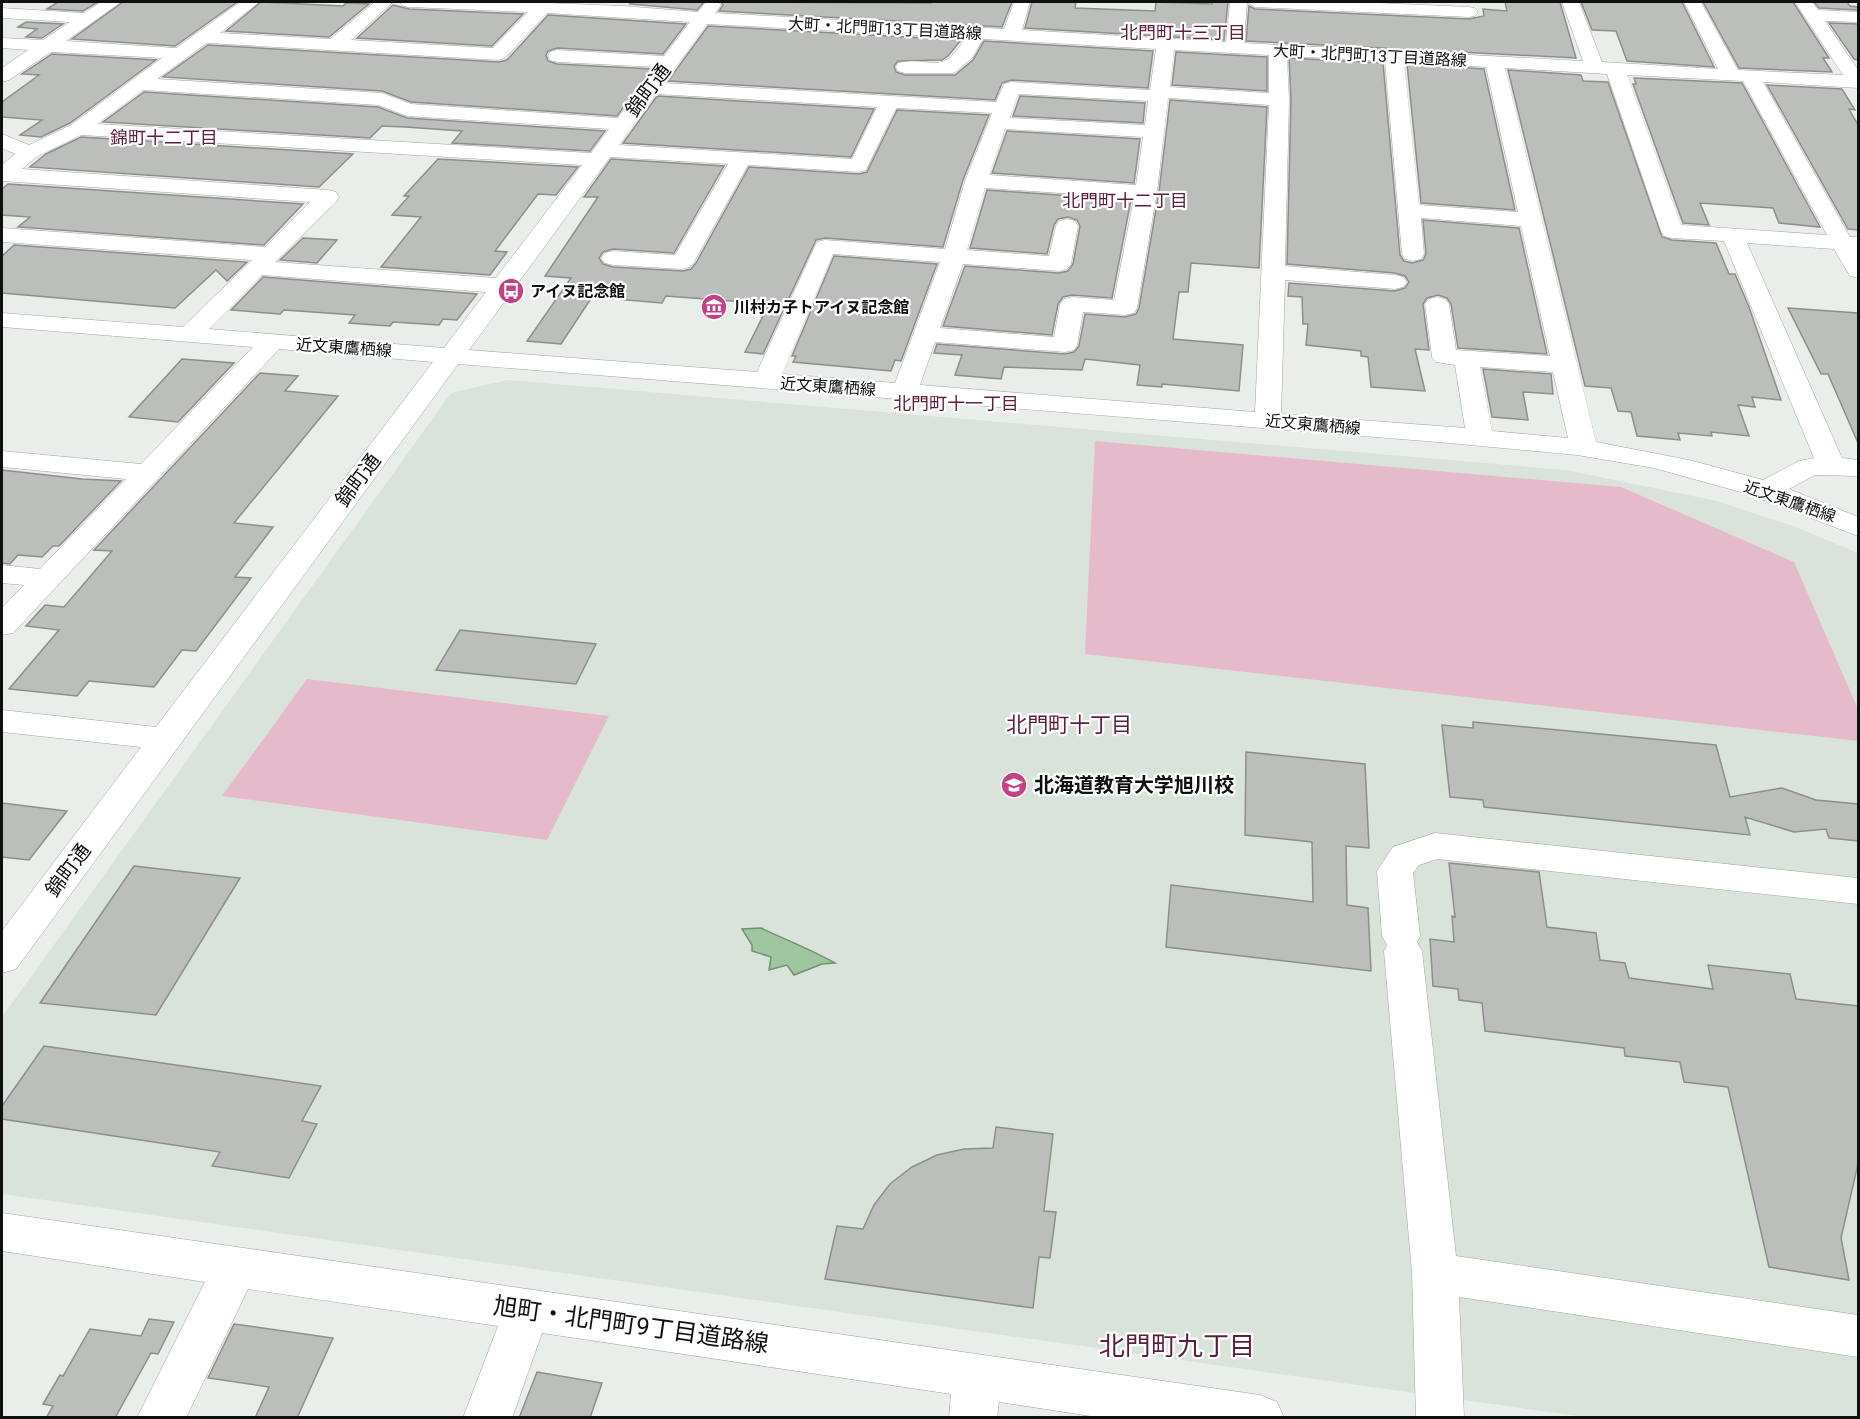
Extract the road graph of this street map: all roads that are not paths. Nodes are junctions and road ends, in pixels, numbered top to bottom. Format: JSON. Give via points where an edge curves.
{"nodes":[{"id":1,"x":112,"y":2,"type":"edge"},
{"id":2,"x":250,"y":2,"type":"edge"},
{"id":3,"x":385,"y":2,"type":"edge"},
{"id":4,"x":409,"y":2,"type":"edge"},
{"id":5,"x":1022,"y":2,"type":"edge"},
{"id":6,"x":1238,"y":2,"type":"edge"},
{"id":7,"x":1255,"y":2,"type":"edge"},
{"id":8,"x":1571,"y":2,"type":"edge"},
{"id":9,"x":1693,"y":2,"type":"edge"},
{"id":10,"x":450,"y":3,"type":"edge"},
{"id":11,"x":1467,"y":7,"type":"edge"},
{"id":12,"x":1809,"y":8,"type":"edge"},
{"id":13,"x":541,"y":9,"type":"junction"},
{"id":14,"x":708,"y":10,"type":"edge"},
{"id":15,"x":2,"y":13,"type":"edge"},
{"id":16,"x":1361,"y":15,"type":"edge"},
{"id":17,"x":1858,"y":17,"type":"edge"},
{"id":18,"x":86,"y":18,"type":"junction"},
{"id":19,"x":977,"y":33,"type":"junction"},
{"id":20,"x":1011,"y":35,"type":"junction"},
{"id":21,"x":203,"y":37,"type":"junction"},
{"id":22,"x":2,"y":43,"type":"edge"},
{"id":23,"x":335,"y":44,"type":"junction"},
{"id":24,"x":1166,"y":44,"type":"junction"},
{"id":25,"x":48,"y":45,"type":"junction"},
{"id":26,"x":1235,"y":48,"type":"junction"},
{"id":27,"x":1278,"y":50,"type":"junction"},
{"id":28,"x":180,"y":54,"type":"junction"},
{"id":29,"x":965,"y":54,"type":"junction"},
{"id":30,"x":1365,"y":55,"type":"junction"},
{"id":31,"x":557,"y":56,"type":"dead end"},
{"id":32,"x":988,"y":56,"type":"dead end"},
{"id":33,"x":1394,"y":56,"type":"junction"},
{"id":34,"x":669,"y":62,"type":"junction"},
{"id":35,"x":1486,"y":62,"type":"junction"},
{"id":36,"x":905,"y":67,"type":"dead end"},
{"id":37,"x":1605,"y":68,"type":"junction"},
{"id":38,"x":2,"y":76,"type":"edge"},
{"id":39,"x":1740,"y":76,"type":"junction"},
{"id":40,"x":138,"y":84,"type":"junction"},
{"id":41,"x":1856,"y":86,"type":"edge"},
{"id":42,"x":650,"y":88,"type":"junction"},
{"id":43,"x":1159,"y":94,"type":"junction"},
{"id":44,"x":1279,"y":100,"type":"junction"},
{"id":45,"x":889,"y":102,"type":"junction"},
{"id":46,"x":1000,"y":115,"type":"junction"},
{"id":47,"x":623,"y":124,"type":"junction"},
{"id":48,"x":78,"y":129,"type":"junction"},
{"id":49,"x":1155,"y":132,"type":"junction"},
{"id":50,"x":2,"y":140,"type":"edge"},
{"id":51,"x":29,"y":153,"type":"junction"},
{"id":52,"x":600,"y":155,"type":"junction"},
{"id":53,"x":741,"y":159,"type":"junction"},
{"id":54,"x":3,"y":174,"type":"edge"},
{"id":55,"x":976,"y":181,"type":"junction"},
{"id":56,"x":1146,"y":192,"type":"junction"},
{"id":57,"x":1409,"y":211,"type":"junction"},
{"id":58,"x":1531,"y":220,"type":"junction"},
{"id":59,"x":1067,"y":226,"type":"dead end"},
{"id":60,"x":2,"y":235,"type":"edge"},
{"id":61,"x":1733,"y":236,"type":"junction"},
{"id":62,"x":1851,"y":244,"type":"edge"},
{"id":63,"x":1413,"y":254,"type":"dead end"},
{"id":64,"x":954,"y":256,"type":"junction"},
{"id":65,"x":613,"y":258,"type":"dead end"},
{"id":66,"x":263,"y":261,"type":"junction"},
{"id":67,"x":1858,"y":271,"type":"edge"},
{"id":68,"x":1273,"y":272,"type":"junction"},
{"id":69,"x":1395,"y":282,"type":"dead end"},
{"id":70,"x":502,"y":286,"type":"junction"},
{"id":71,"x":1437,"y":303,"type":"dead end"},
{"id":72,"x":2,"y":320,"type":"edge"},
{"id":73,"x":926,"y":334,"type":"junction"},
{"id":74,"x":188,"y":336,"type":"junction"},
{"id":75,"x":272,"y":342,"type":"junction"},
{"id":76,"x":451,"y":355,"type":"junction"},
{"id":77,"x":1466,"y":358,"type":"junction"},
{"id":78,"x":1566,"y":365,"type":"junction"},
{"id":79,"x":766,"y":381,"type":"junction"},
{"id":80,"x":905,"y":392,"type":"junction"},
{"id":81,"x":1268,"y":420,"type":"junction"},
{"id":82,"x":1480,"y":438,"type":"junction"},
{"id":83,"x":1584,"y":448,"type":"junction"},
{"id":84,"x":2,"y":459,"type":"edge"},
{"id":85,"x":1831,"y":465,"type":"junction"},
{"id":86,"x":1858,"y":468,"type":"edge"},
{"id":87,"x":147,"y":473,"type":"junction"},
{"id":88,"x":1766,"y":490,"type":"junction"},
{"id":89,"x":1858,"y":527,"type":"edge"},
{"id":90,"x":2,"y":574,"type":"edge"},
{"id":91,"x":45,"y":578,"type":"junction"},
{"id":92,"x":2,"y":626,"type":"edge"},
{"id":93,"x":2,"y":721,"type":"edge"},
{"id":94,"x":165,"y":739,"type":"junction"},
{"id":95,"x":1858,"y":891,"type":"edge"},
{"id":96,"x":2,"y":959,"type":"edge"},
{"id":97,"x":2,"y":1232,"type":"edge"},
{"id":98,"x":236,"y":1267,"type":"junction"},
{"id":99,"x":1435,"y":1273,"type":"junction"},
{"id":100,"x":527,"y":1310,"type":"junction"},
{"id":101,"x":1858,"y":1336,"type":"edge"},
{"id":102,"x":974,"y":1397,"type":"edge"},
{"id":103,"x":161,"y":1418,"type":"edge"},
{"id":104,"x":487,"y":1418,"type":"edge"},
{"id":105,"x":1260,"y":1418,"type":"edge"},
{"id":106,"x":1440,"y":1418,"type":"edge"}],
"edges":[{"from":1,"to":18,"type":"street"},
{"from":2,"to":21,"type":"street"},
{"from":3,"to":23,"type":"street"},
{"from":4,"to":10,"type":"street","name":"大町・北門町13丁目道路線"},
{"from":5,"to":20,"type":"street"},
{"from":6,"to":26,"type":"street"},
{"from":7,"to":16,"type":"street"},
{"from":8,"to":37,"type":"street"},
{"from":9,"to":39,"type":"street"},
{"from":10,"to":13,"type":"street","name":"大町・北門町13丁目道路線"},
{"from":11,"to":16,"type":"street"},
{"from":11,"to":35,"type":"street","via":[[1474,37]]},
{"from":12,"to":17,"type":"street"},
{"from":12,"to":41,"type":"street"},
{"from":13,"to":14,"type":"street","name":"大町・北門町13丁目道路線"},
{"from":13,"to":23,"type":"street","via":[[498,54]]},
{"from":14,"to":19,"type":"street","name":"大町・北門町13丁目道路線"},
{"from":14,"to":34,"type":"street","name":"錦町通"},
{"from":15,"to":18,"type":"street"},
{"from":16,"to":30,"type":"street"},
{"from":18,"to":25,"type":"street"},
{"from":19,"to":20,"type":"street","name":"大町・北門町13丁目道路線"},
{"from":19,"to":29,"type":"street"},
{"from":20,"to":24,"type":"street","name":"大町・北門町13丁目道路線","via":[[1029,43]]},
{"from":21,"to":23,"type":"street"},
{"from":21,"to":28,"type":"street"},
{"from":22,"to":25,"type":"street"},
{"from":24,"to":26,"type":"street","name":"大町・北門町13丁目道路線"},
{"from":24,"to":43,"type":"street"},
{"from":25,"to":28,"type":"street"},
{"from":25,"to":38,"type":"street"},
{"from":26,"to":27,"type":"street","name":"大町・北門町13丁目道路線"},
{"from":27,"to":30,"type":"street","name":"大町・北門町13丁目道路線"},
{"from":27,"to":44,"type":"street"},
{"from":28,"to":40,"type":"street"},
{"from":29,"to":32,"type":"street"},
{"from":29,"to":36,"type":"street","via":[[947,69]]},
{"from":30,"to":33,"type":"street","name":"大町・北門町13丁目道路線"},
{"from":31,"to":34,"type":"street"},
{"from":33,"to":35,"type":"street","name":"大町・北門町13丁目道路線"},
{"from":33,"to":57,"type":"street"},
{"from":34,"to":42,"type":"street","name":"錦町通"},
{"from":35,"to":37,"type":"street","name":"大町・北門町13丁目道路線"},
{"from":35,"to":58,"type":"street"},
{"from":37,"to":39,"type":"street","name":"大町・北門町13丁目道路線"},
{"from":37,"to":61,"type":"street","via":[[1672,231]]},
{"from":39,"to":41,"type":"street","name":"大町・北門町13丁目道路線"},
{"from":39,"to":62,"type":"street"},
{"from":40,"to":47,"type":"street","via":[[382,99],[407,110]]},
{"from":40,"to":48,"type":"street"},
{"from":42,"to":45,"type":"street"},
{"from":42,"to":47,"type":"street","name":"錦町通"},
{"from":43,"to":44,"type":"street"},
{"from":43,"to":46,"type":"street","via":[[1011,88]]},
{"from":43,"to":49,"type":"street"},
{"from":44,"to":68,"type":"street"},
{"from":45,"to":46,"type":"street"},
{"from":45,"to":53,"type":"street","via":[[859,166]]},
{"from":46,"to":49,"type":"street"},
{"from":46,"to":55,"type":"street"},
{"from":47,"to":52,"type":"street","name":"錦町通"},
{"from":48,"to":51,"type":"street"},
{"from":48,"to":52,"type":"street"},
{"from":49,"to":56,"type":"street"},
{"from":50,"to":51,"type":"street"},
{"from":51,"to":54,"type":"street"},
{"from":52,"to":53,"type":"street"},
{"from":52,"to":70,"type":"street","name":"錦町通"},
{"from":53,"to":65,"type":"street","via":[[682,262]]},
{"from":54,"to":66,"type":"street","via":[[328,197]]},
{"from":55,"to":56,"type":"street"},
{"from":55,"to":64,"type":"street"},
{"from":56,"to":73,"type":"street","via":[[1125,308],[1071,304],[1065,345]]},
{"from":57,"to":58,"type":"street"},
{"from":57,"to":63,"type":"street"},
{"from":58,"to":78,"type":"street"},
{"from":59,"to":64,"type":"street","via":[[1059,264]]},
{"from":60,"to":66,"type":"street"},
{"from":61,"to":62,"type":"street"},
{"from":61,"to":85,"type":"street"},
{"from":62,"to":67,"type":"street"},
{"from":64,"to":73,"type":"street"},
{"from":64,"to":79,"type":"street","via":[[825,247]]},
{"from":66,"to":70,"type":"street"},
{"from":66,"to":74,"type":"street"},
{"from":68,"to":69,"type":"street"},
{"from":68,"to":81,"type":"street"},
{"from":70,"to":76,"type":"street","name":"錦町通"},
{"from":71,"to":77,"type":"street","via":[[1445,357]]},
{"from":72,"to":74,"type":"street","name":"近文東鷹栖線"},
{"from":73,"to":80,"type":"street"},
{"from":74,"to":75,"type":"street","name":"近文東鷹栖線"},
{"from":75,"to":76,"type":"street","name":"近文東鷹栖線"},
{"from":75,"to":87,"type":"street"},
{"from":76,"to":79,"type":"street","name":"近文東鷹栖線"},
{"from":76,"to":94,"type":"street","name":"錦町通"},
{"from":77,"to":78,"type":"street"},
{"from":77,"to":82,"type":"street"},
{"from":78,"to":83,"type":"street"},
{"from":79,"to":80,"type":"street","name":"近文東鷹栖線"},
{"from":80,"to":81,"type":"street","name":"近文東鷹栖線"},
{"from":81,"to":82,"type":"street","name":"近文東鷹栖線"},
{"from":82,"to":83,"type":"street","name":"近文東鷹栖線"},
{"from":83,"to":88,"type":"street","name":"近文東鷹栖線","via":[[1676,466]]},
{"from":84,"to":87,"type":"street"},
{"from":85,"to":86,"type":"street"},
{"from":85,"to":88,"type":"street","via":[[1809,467]]},
{"from":87,"to":91,"type":"street"},
{"from":88,"to":89,"type":"street","name":"近文東鷹栖線"},
{"from":90,"to":91,"type":"street"},
{"from":91,"to":92,"type":"street"},
{"from":93,"to":94,"type":"street"},
{"from":94,"to":96,"type":"street","name":"錦町通"},
{"from":95,"to":99,"type":"street","via":[[1436,846],[1406,856],[1395,871]]},
{"from":97,"to":98,"type":"street","name":"旭町・北門町9丁目道路線"},
{"from":98,"to":100,"type":"street","name":"旭町・北門町9丁目道路線"},
{"from":98,"to":103,"type":"street"},
{"from":99,"to":101,"type":"street"},
{"from":99,"to":106,"type":"street"},
{"from":100,"to":102,"type":"street","name":"旭町・北門町9丁目道路線"},
{"from":100,"to":104,"type":"street"},
{"from":102,"to":105,"type":"street","name":"旭町・北門町9丁目道路線"}]}
